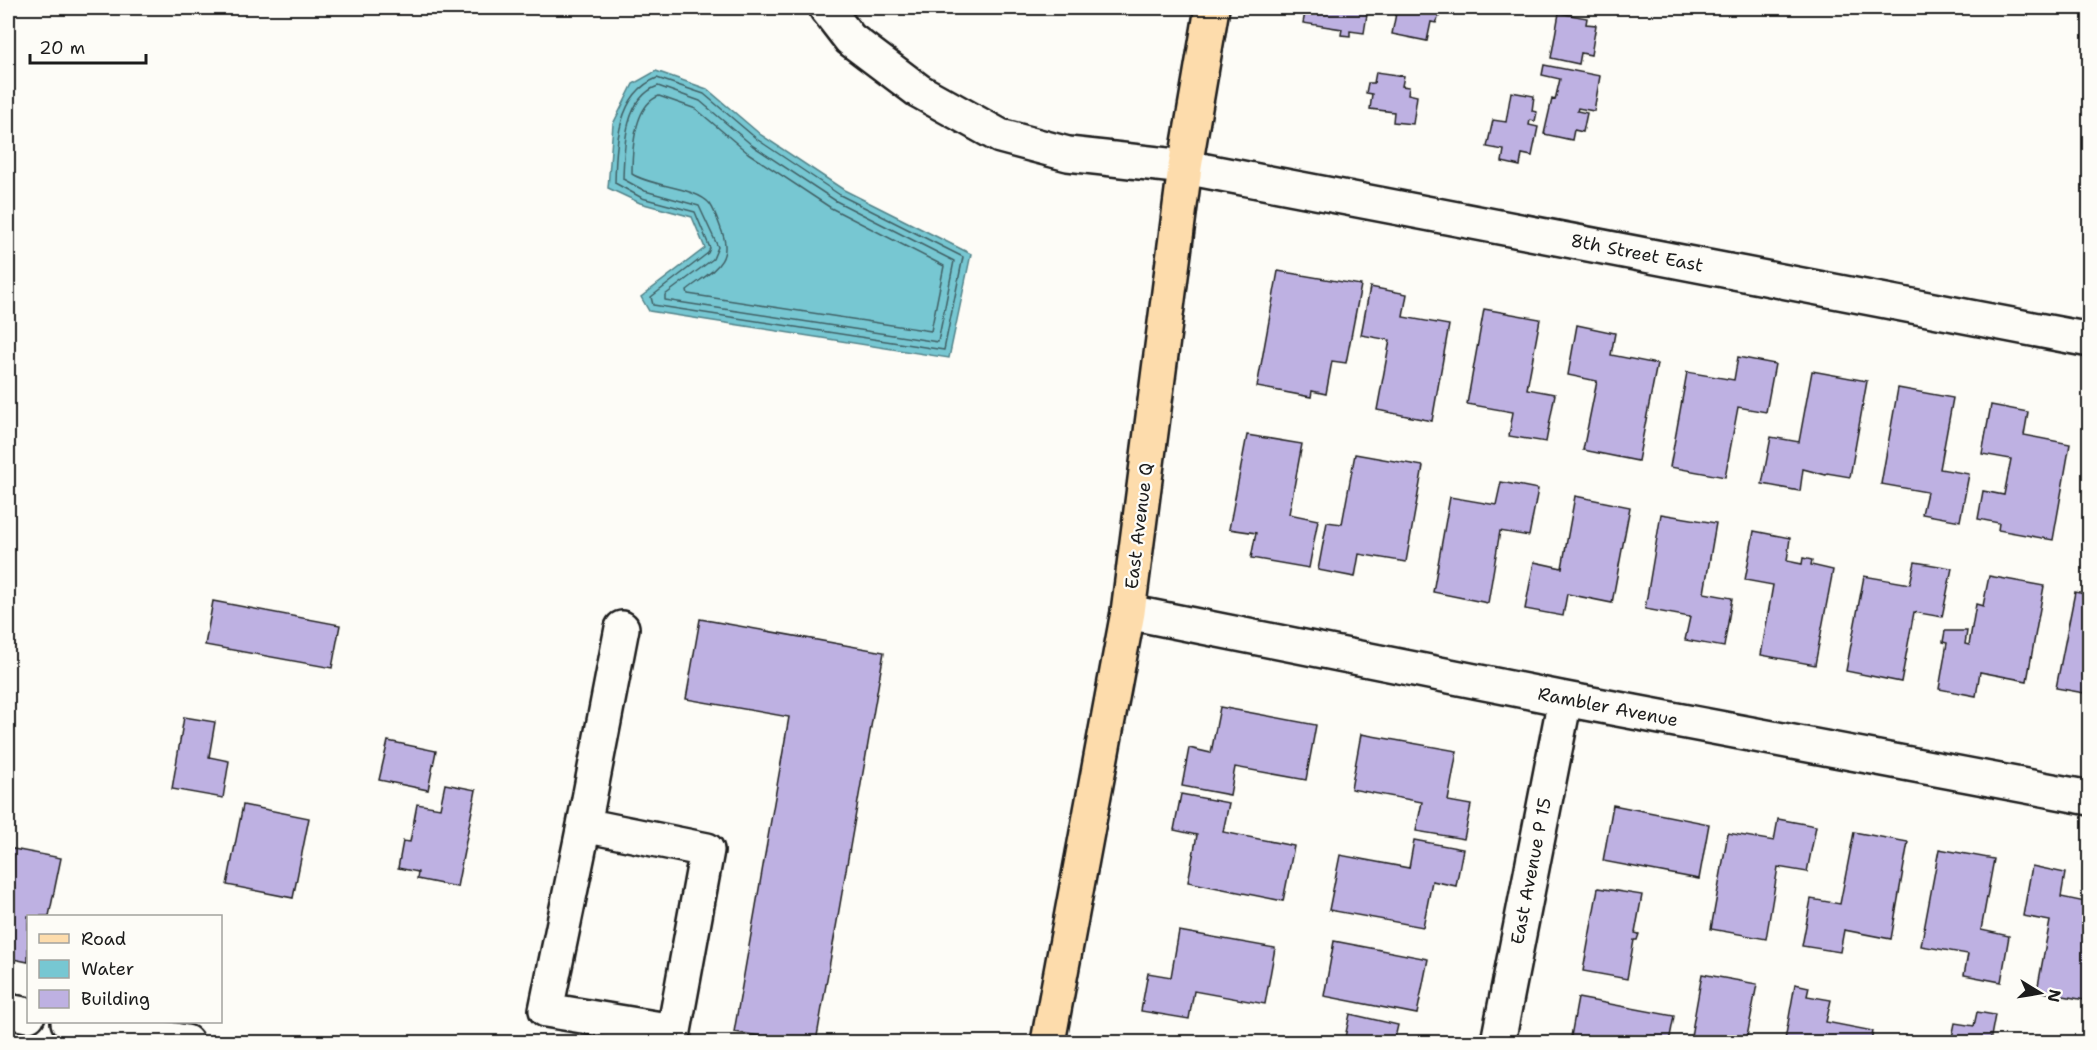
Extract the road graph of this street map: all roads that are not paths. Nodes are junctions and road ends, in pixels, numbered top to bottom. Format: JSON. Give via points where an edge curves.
{"nodes":[{"id":1,"x":826,"y":8,"type":"edge"},
{"id":2,"x":1208,"y":16,"type":"edge"},
{"id":3,"x":1185,"y":167,"type":"junction"},
{"id":4,"x":2090,"y":340,"type":"edge"},
{"id":5,"x":1128,"y":612,"type":"junction"},
{"id":6,"x":622,"y":628,"type":"dead end"},
{"id":7,"x":1565,"y":699,"type":"junction"},
{"id":8,"x":2090,"y":798,"type":"edge"},
{"id":9,"x":584,"y":825,"type":"junction"},
{"id":10,"x":8,"y":1011,"type":"edge"},
{"id":11,"x":27,"y":1015,"type":"edge"},
{"id":12,"x":74,"y":1023,"type":"edge"},
{"id":13,"x":673,"y":1037,"type":"edge"},
{"id":14,"x":186,"y":1042,"type":"edge"},
{"id":15,"x":1048,"y":1042,"type":"edge"},
{"id":16,"x":1498,"y":1042,"type":"edge"}],
"edges":[{"from":1,"to":3,"type":"street","name":"8th Street East","via":[[850,39],[919,91],[1000,136],[1068,154]]},
{"from":2,"to":3,"type":"main road","name":"East Avenue Q"},
{"from":3,"to":4,"type":"street","name":"8th Street East"},
{"from":3,"to":5,"type":"main road","name":"East Avenue Q"},
{"from":5,"to":7,"type":"street","name":"Rambler Avenue"},
{"from":5,"to":15,"type":"main road","name":"East Avenue Q"},
{"from":6,"to":9,"type":"street"},
{"from":7,"to":8,"type":"street","name":"Rambler Avenue"},
{"from":7,"to":16,"type":"street","name":"East Avenue P 15"},
{"from":9,"to":13,"type":"street","via":[[707,850]]},
{"from":9,"to":13,"type":"street","via":[[546,1010]]},
{"from":10,"to":11,"type":"street"},
{"from":12,"to":14,"type":"street"}]}
